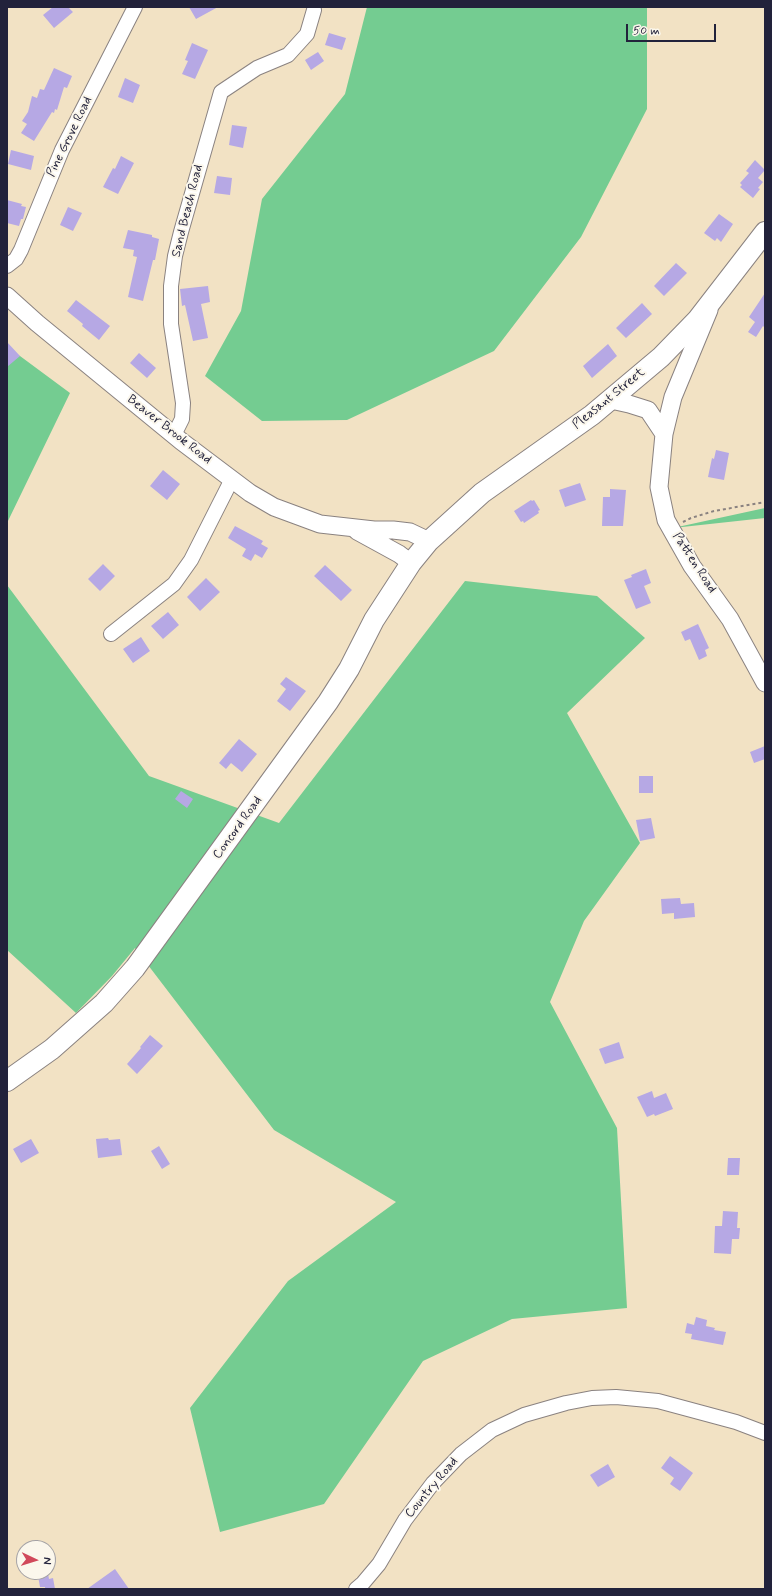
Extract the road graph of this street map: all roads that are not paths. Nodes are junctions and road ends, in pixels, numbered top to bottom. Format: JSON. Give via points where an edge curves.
{"nodes":[{"id":1,"x":135,"y":7,"type":"edge"},
{"id":2,"x":314,"y":10,"type":"dead end"},
{"id":3,"x":765,"y":232,"type":"edge"},
{"id":4,"x":7,"y":266,"type":"edge"},
{"id":5,"x":7,"y":296,"type":"edge"},
{"id":6,"x":715,"y":297,"type":"junction"},
{"id":7,"x":611,"y":400,"type":"junction"},
{"id":8,"x":664,"y":434,"type":"junction"},
{"id":9,"x":174,"y":435,"type":"junction"},
{"id":10,"x":232,"y":479,"type":"junction"},
{"id":11,"x":351,"y":528,"type":"junction"},
{"id":12,"x":429,"y":541,"type":"junction"},
{"id":13,"x":411,"y":563,"type":"junction"},
{"id":14,"x":111,"y":634,"type":"dead end"},
{"id":15,"x":765,"y":683,"type":"edge"},
{"id":16,"x":7,"y":1081,"type":"edge"},
{"id":17,"x":765,"y":1432,"type":"edge"},
{"id":18,"x":356,"y":1589,"type":"edge"}],
"edges":[{"from":1,"to":4,"type":"street","name":"Pine Grove Road","via":[[62,150],[21,250],[16,259]]},
{"from":2,"to":9,"type":"street","name":"Sand Beach Road","via":[[308,34],[288,54],[256,68],[221,92],[181,232],[171,286],[171,324],[183,402],[182,419]]},
{"from":3,"to":6,"type":"main road","name":"Pleasant Street"},
{"from":5,"to":9,"type":"street","name":"Beaver Brook Road"},
{"from":6,"to":7,"type":"main road","name":"Pleasant Street","via":[[697,320],[661,357]]},
{"from":6,"to":8,"type":"street","name":"Patten Road","via":[[673,397]]},
{"from":7,"to":8,"type":"street","via":[[648,410]]},
{"from":7,"to":12,"type":"main road","name":"Pleasant Street","via":[[540,454],[482,493]]},
{"from":8,"to":15,"type":"street","name":"Patten Road","via":[[659,487],[666,520],[692,566],[730,619]]},
{"from":9,"to":10,"type":"street","name":"Beaver Brook Road"},
{"from":10,"to":11,"type":"street","name":"Beaver Brook Road","via":[[274,508],[320,524]]},
{"from":10,"to":14,"type":"street","via":[[191,560],[174,584]]},
{"from":11,"to":12,"type":"street","name":"Beaver Brook Road","via":[[410,532]]},
{"from":11,"to":13,"type":"street","name":"Beaver Brook Road"},
{"from":12,"to":13,"type":"main road","name":"Concord Road"},
{"from":13,"to":16,"type":"main road","name":"Concord Road","via":[[374,620],[349,669],[328,702],[135,968],[104,1003],[52,1049]]},
{"from":17,"to":18,"type":"street","name":"Country Road","via":[[658,1402],[616,1397],[566,1403],[524,1415],[492,1430],[461,1454],[433,1483],[405,1520],[378,1564]]}]}
